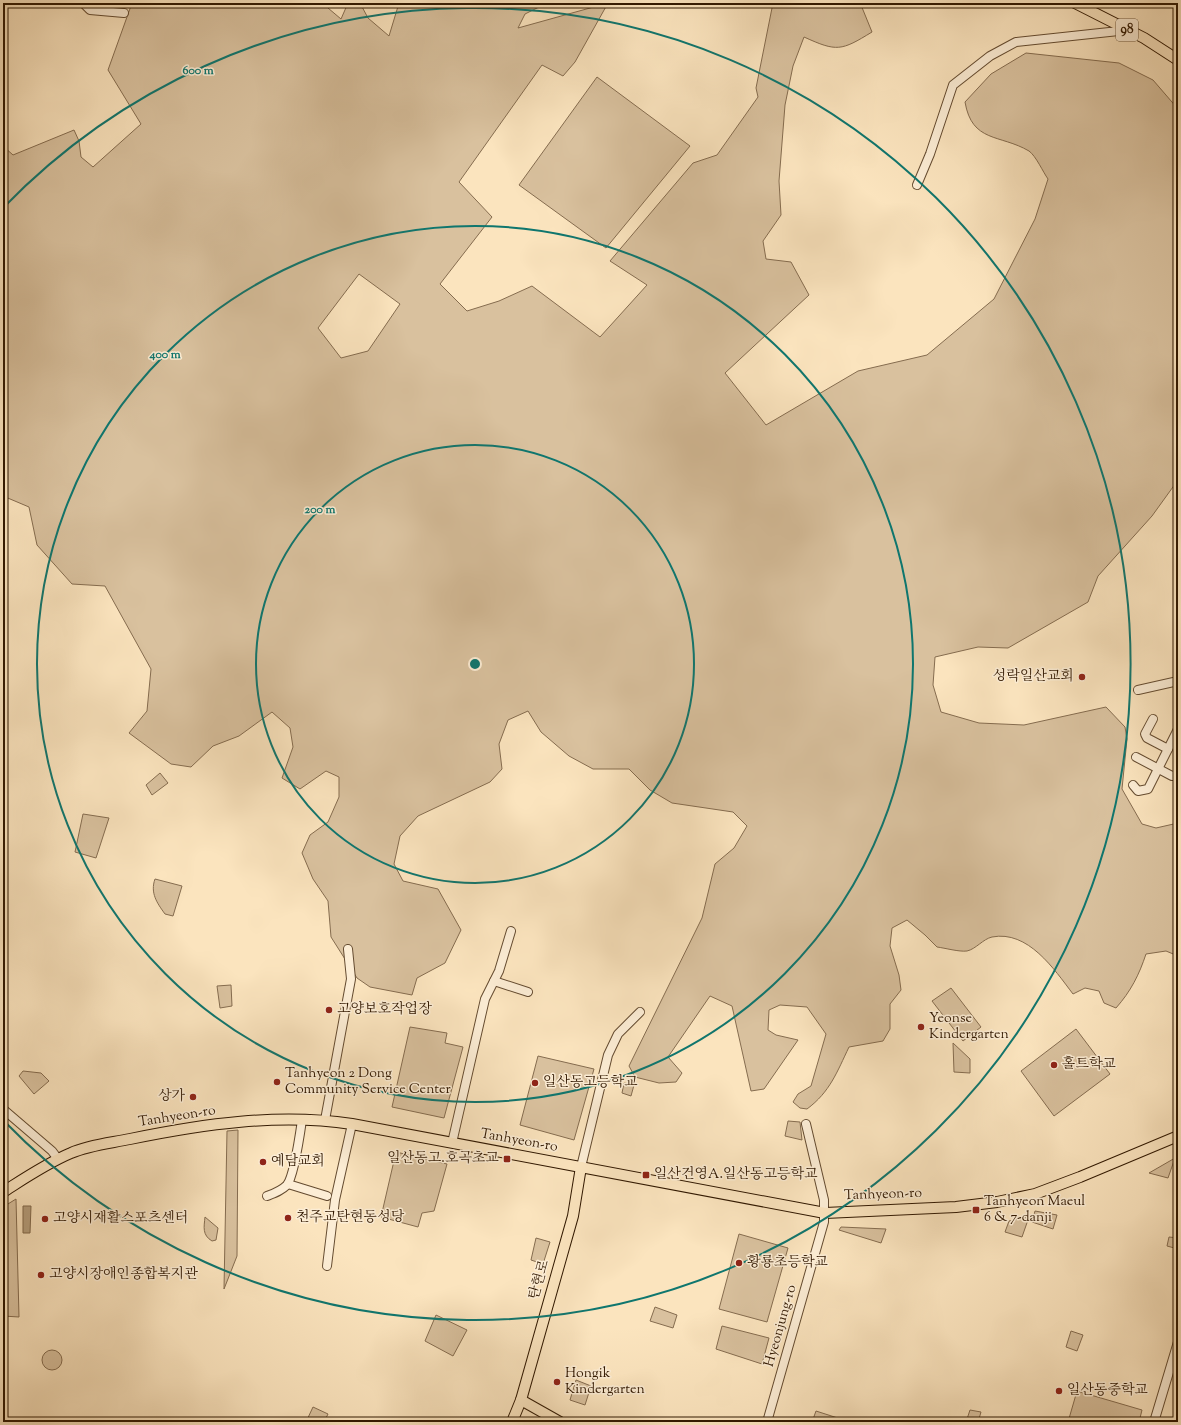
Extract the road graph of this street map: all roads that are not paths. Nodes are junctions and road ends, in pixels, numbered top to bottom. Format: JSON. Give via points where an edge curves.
{"nodes":[{"id":1,"x":83,"y":3,"type":"edge"},
{"id":2,"x":1075,"y":3,"type":"edge"},
{"id":3,"x":124,"y":13,"type":"dead end"},
{"id":4,"x":1128,"y":30,"type":"junction"},
{"id":5,"x":1178,"y":60,"type":"edge"},
{"id":6,"x":917,"y":185,"type":"dead end"},
{"id":7,"x":1178,"y":681,"type":"edge"},
{"id":8,"x":1138,"y":690,"type":"dead end"},
{"id":9,"x":1153,"y":718,"type":"dead end"},
{"id":10,"x":1177,"y":735,"type":"edge"},
{"id":11,"x":1168,"y":749,"type":"junction"},
{"id":12,"x":1136,"y":757,"type":"dead end"},
{"id":13,"x":1158,"y":769,"type":"junction"},
{"id":14,"x":1178,"y":775,"type":"edge"},
{"id":15,"x":1133,"y":785,"type":"dead end"},
{"id":16,"x":511,"y":931,"type":"dead end"},
{"id":17,"x":348,"y":949,"type":"dead end"},
{"id":18,"x":494,"y":981,"type":"junction"},
{"id":19,"x":528,"y":992,"type":"dead end"},
{"id":20,"x":640,"y":1012,"type":"dead end"},
{"id":21,"x":3,"y":1109,"type":"edge"},
{"id":22,"x":302,"y":1120,"type":"junction"},
{"id":23,"x":325,"y":1120,"type":"junction"},
{"id":24,"x":352,"y":1124,"type":"junction"},
{"id":25,"x":806,"y":1124,"type":"dead end"},
{"id":26,"x":1178,"y":1136,"type":"edge"},
{"id":27,"x":452,"y":1143,"type":"junction"},
{"id":28,"x":58,"y":1158,"type":"junction"},
{"id":29,"x":581,"y":1167,"type":"junction"},
{"id":30,"x":288,"y":1184,"type":"junction"},
{"id":31,"x":3,"y":1192,"type":"edge"},
{"id":32,"x":267,"y":1196,"type":"dead end"},
{"id":33,"x":327,"y":1196,"type":"dead end"},
{"id":34,"x":825,"y":1213,"type":"junction"},
{"id":35,"x":327,"y":1266,"type":"dead end"},
{"id":36,"x":1178,"y":1342,"type":"edge"},
{"id":37,"x":1177,"y":1352,"type":"edge"},
{"id":38,"x":521,"y":1400,"type":"junction"},
{"id":39,"x":512,"y":1422,"type":"edge"},
{"id":40,"x":560,"y":1422,"type":"edge"},
{"id":41,"x":767,"y":1422,"type":"edge"},
{"id":42,"x":1154,"y":1422,"type":"edge"}],
"edges":[{"from":1,"to":3,"type":"street","via":[[90,10]]},
{"from":2,"to":4,"type":"main road","number":"98"},
{"from":4,"to":5,"type":"main road","number":"98"},
{"from":4,"to":6,"type":"street","via":[[1016,42],[990,56],[952,85],[930,154]]},
{"from":7,"to":8,"type":"street"},
{"from":9,"to":11,"type":"street","via":[[1145,734],[1147,738]]},
{"from":10,"to":11,"type":"street"},
{"from":11,"to":13,"type":"street"},
{"from":12,"to":13,"type":"street"},
{"from":13,"to":14,"type":"street","via":[[1172,776]]},
{"from":13,"to":15,"type":"street","via":[[1148,788],[1138,791]]},
{"from":16,"to":18,"type":"street"},
{"from":17,"to":23,"type":"street","via":[[351,979]]},
{"from":18,"to":19,"type":"street"},
{"from":18,"to":27,"type":"street","via":[[484,999]]},
{"from":20,"to":29,"type":"street","via":[[618,1034],[608,1055]]},
{"from":21,"to":28,"type":"street"},
{"from":22,"to":23,"type":"main road","name":"Tanhyeon-ro"},
{"from":22,"to":28,"type":"main road","name":"Tanhyeon-ro","via":[[263,1119],[168,1132],[86,1148]]},
{"from":22,"to":30,"type":"street"},
{"from":23,"to":24,"type":"main road","name":"Tanhyeon-ro"},
{"from":24,"to":27,"type":"main road","name":"Tanhyeon-ro"},
{"from":24,"to":35,"type":"street","via":[[335,1200]]},
{"from":25,"to":34,"type":"street"},
{"from":26,"to":34,"type":"main road","name":"Tanhyeon-ro","via":[[1035,1194],[956,1207]]},
{"from":27,"to":29,"type":"main road","name":"Tanhyeon-ro"},
{"from":28,"to":31,"type":"main road","name":"Tanhyeon-ro"},
{"from":29,"to":34,"type":"main road","name":"Tanhyeon-ro"},
{"from":29,"to":38,"type":"main road","name":"탄현로","via":[[573,1216]]},
{"from":30,"to":32,"type":"street","via":[[279,1192]]},
{"from":30,"to":33,"type":"street"},
{"from":34,"to":41,"type":"street","name":"Hyeonjung-ro"},
{"from":36,"to":37,"type":"street"},
{"from":37,"to":42,"type":"street"},
{"from":38,"to":39,"type":"main road","name":"탄현로"},
{"from":38,"to":40,"type":"main road"}]}
